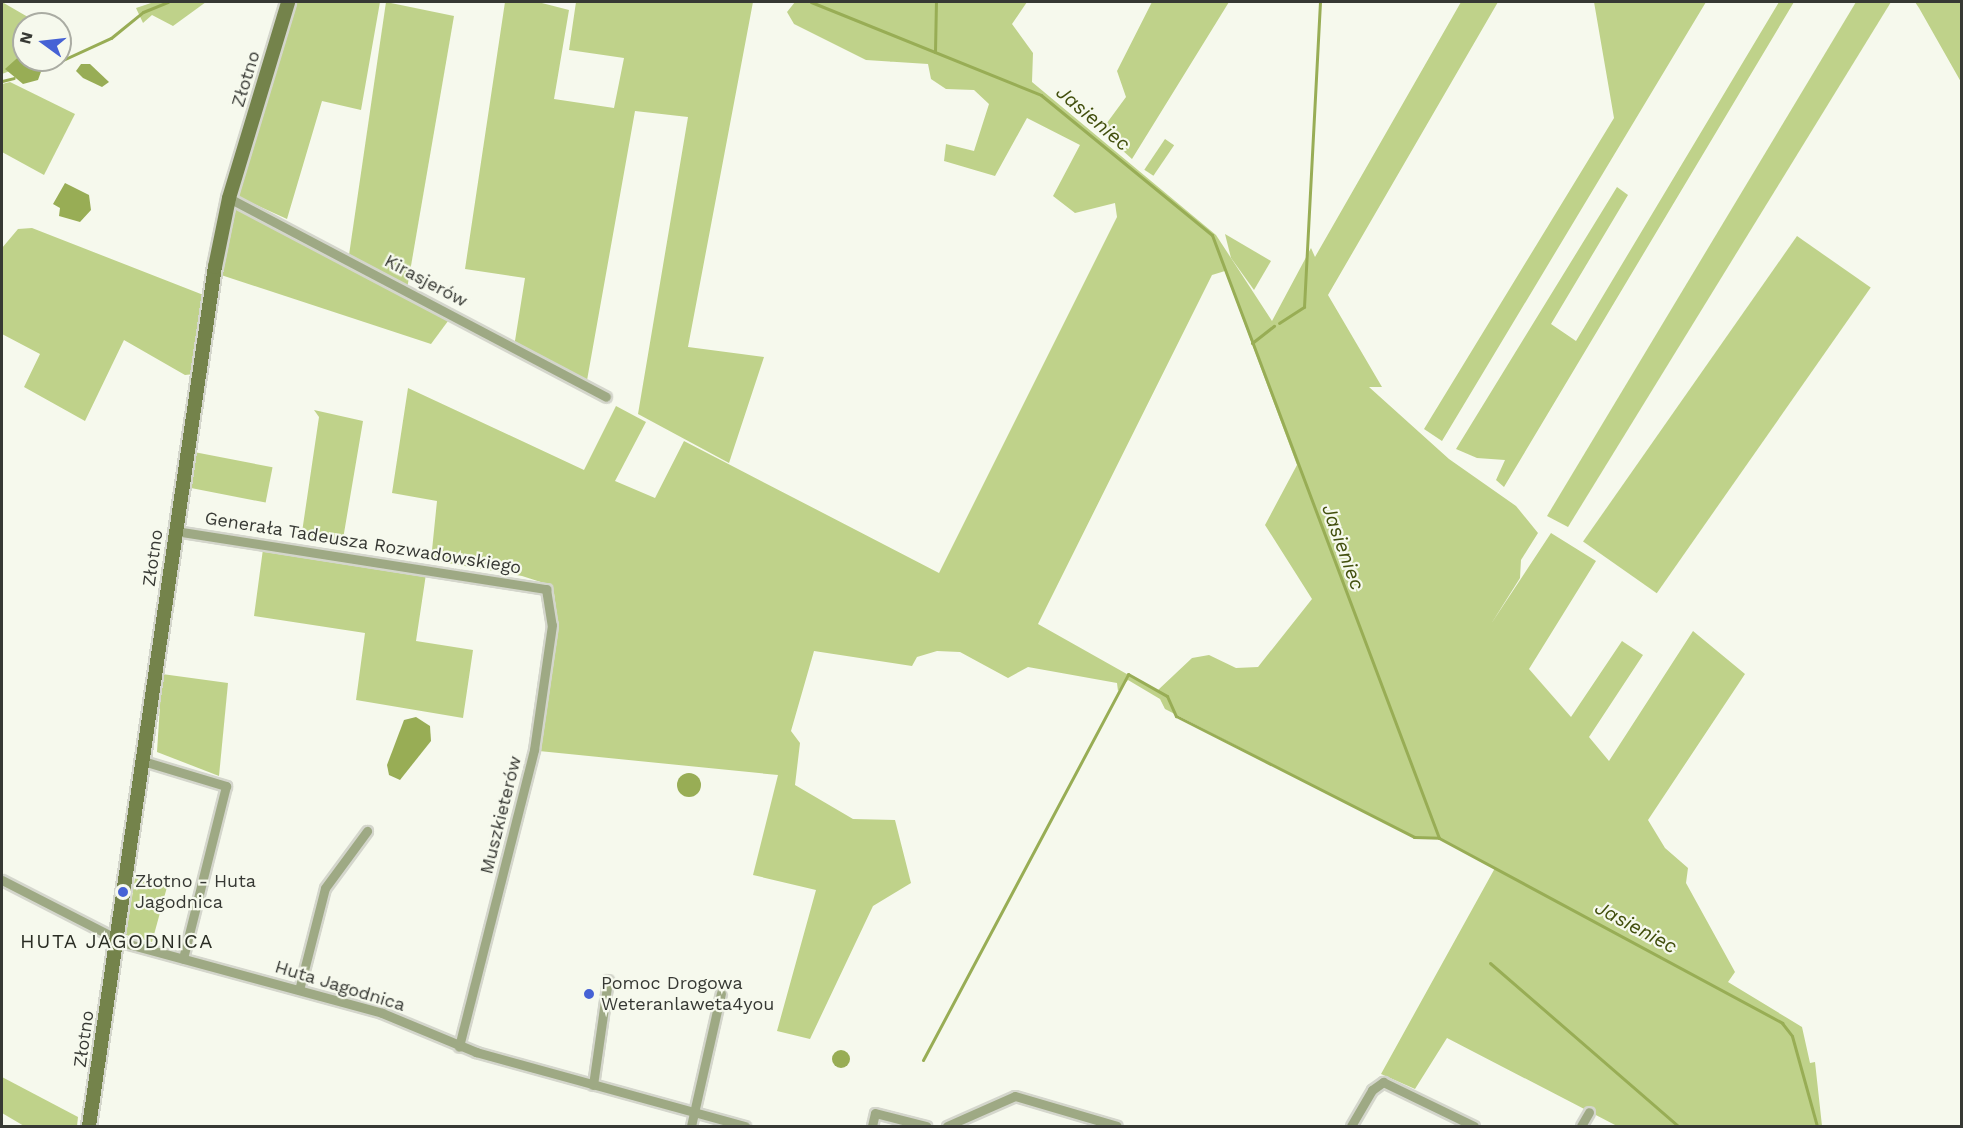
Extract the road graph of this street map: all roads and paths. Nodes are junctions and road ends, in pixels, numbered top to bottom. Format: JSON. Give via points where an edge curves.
{"nodes":[{"id":1,"x":288,"y":2,"type":"edge"},
{"id":2,"x":229,"y":198,"type":"junction"},
{"id":3,"x":606,"y":397,"type":"dead end"},
{"id":4,"x":175,"y":531,"type":"junction"},
{"id":5,"x":546,"y":589,"type":"joint"},
{"id":6,"x":143,"y":761,"type":"junction"},
{"id":7,"x":367,"y":831,"type":"dead end"},
{"id":8,"x":2,"y":880,"type":"edge"},
{"id":9,"x":116,"y":940,"type":"junction"},
{"id":10,"x":183,"y":959,"type":"junction"},
{"id":11,"x":608,"y":980,"type":"dead end"},
{"id":12,"x":299,"y":990,"type":"junction"},
{"id":13,"x":721,"y":993,"type":"dead end"},
{"id":14,"x":459,"y":1047,"type":"junction"},
{"id":15,"x":593,"y":1085,"type":"junction"},
{"id":16,"x":1589,"y":1112,"type":"dead end"},
{"id":17,"x":695,"y":1113,"type":"junction"},
{"id":18,"x":89,"y":1126,"type":"edge"},
{"id":19,"x":691,"y":1126,"type":"edge"},
{"id":20,"x":745,"y":1126,"type":"edge"},
{"id":21,"x":872,"y":1126,"type":"edge"},
{"id":22,"x":926,"y":1126,"type":"edge"},
{"id":23,"x":947,"y":1126,"type":"edge"},
{"id":24,"x":1117,"y":1126,"type":"edge"},
{"id":25,"x":1351,"y":1126,"type":"edge"},
{"id":26,"x":1474,"y":1126,"type":"edge"},
{"id":27,"x":1581,"y":1126,"type":"edge"}],
"edges":[{"from":1,"to":2,"type":"street","name":"Złotno"},
{"from":2,"to":3,"type":"street","name":"Kirasjerów"},
{"from":2,"to":4,"type":"street","name":"Złotno"},
{"from":4,"to":5,"type":"street","name":"Generała Tadeusza Rozwadowskiego"},
{"from":4,"to":6,"type":"street","name":"Złotno"},
{"from":5,"to":14,"type":"street","name":"Muszkieterów","via":[[552,625],[534,750]]},
{"from":6,"to":9,"type":"street","name":"Złotno"},
{"from":6,"to":10,"type":"street","via":[[226,786]]},
{"from":7,"to":12,"type":"street","via":[[325,888]]},
{"from":8,"to":9,"type":"street","name":"Huta Jagodnica"},
{"from":9,"to":10,"type":"street","name":"Huta Jagodnica"},
{"from":9,"to":18,"type":"street","name":"Złotno"},
{"from":10,"to":12,"type":"street","name":"Huta Jagodnica"},
{"from":11,"to":15,"type":"street"},
{"from":12,"to":14,"type":"street","name":"Huta Jagodnica","via":[[382,1013]]},
{"from":13,"to":17,"type":"street"},
{"from":14,"to":15,"type":"street","name":"Huta Jagodnica"},
{"from":15,"to":17,"type":"street","name":"Huta Jagodnica"},
{"from":16,"to":27,"type":"street"},
{"from":17,"to":19,"type":"street"},
{"from":17,"to":20,"type":"street","name":"Huta Jagodnica"},
{"from":21,"to":22,"type":"street","via":[[875,1113]]},
{"from":23,"to":24,"type":"street","via":[[1016,1096]]},
{"from":25,"to":26,"type":"street","via":[[1372,1090],[1383,1082]]}]}
